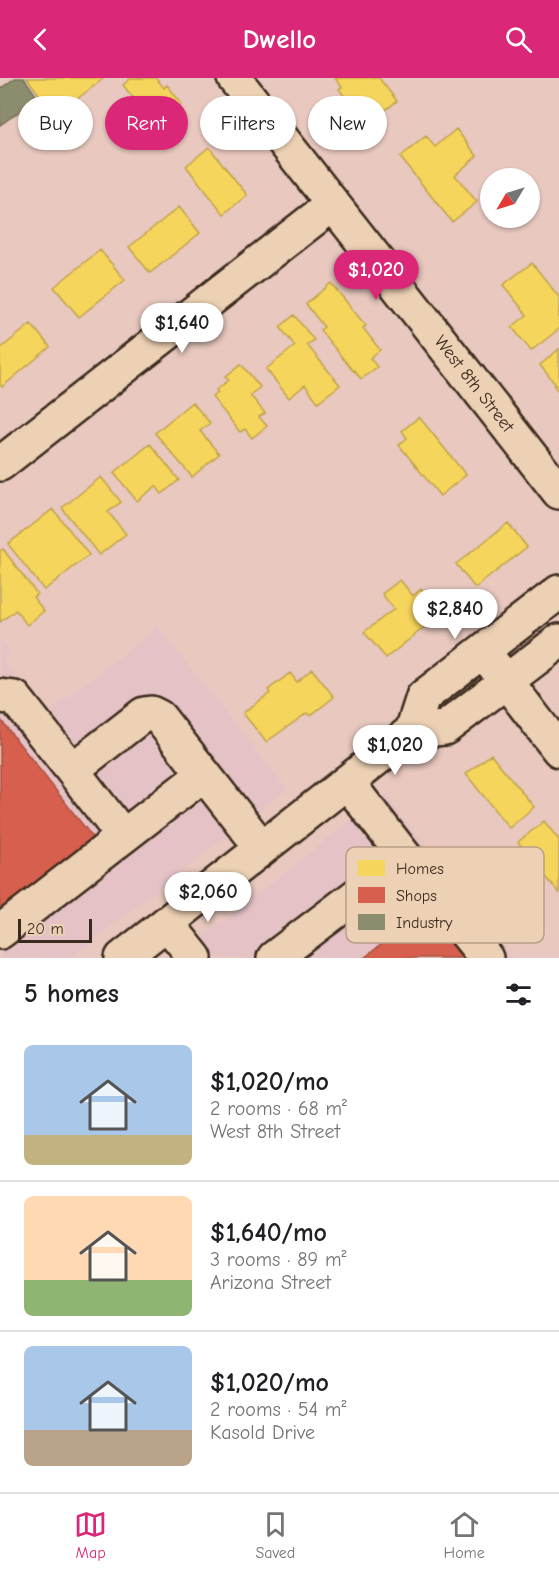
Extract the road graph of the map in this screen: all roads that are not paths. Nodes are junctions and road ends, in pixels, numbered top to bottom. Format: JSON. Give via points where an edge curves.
{"nodes":[{"id":1,"x":234,"y":78,"type":"edge"},
{"id":2,"x":333,"y":204,"type":"junction"},
{"id":3,"x":0,"y":464,"type":"edge"},
{"id":4,"x":559,"y":492,"type":"edge"},
{"id":5,"x":559,"y":592,"type":"edge"},
{"id":6,"x":559,"y":641,"type":"edge"},
{"id":7,"x":483,"y":651,"type":"junction"},
{"id":8,"x":506,"y":681,"type":"junction"},
{"id":9,"x":0,"y":696,"type":"edge"},
{"id":10,"x":412,"y":731,"type":"junction"},
{"id":11,"x":559,"y":750,"type":"edge"},
{"id":12,"x":72,"y":770,"type":"junction"},
{"id":13,"x":204,"y":774,"type":"junction"},
{"id":14,"x":347,"y":782,"type":"junction"},
{"id":15,"x":123,"y":836,"type":"junction"},
{"id":16,"x":397,"y":847,"type":"edge"},
{"id":17,"x":262,"y":848,"type":"junction"},
{"id":18,"x":346,"y":903,"type":"edge"},
{"id":19,"x":167,"y":922,"type":"junction"},
{"id":20,"x":0,"y":932,"type":"edge"},
{"id":21,"x":474,"y":943,"type":"edge"},
{"id":22,"x":122,"y":958,"type":"edge"},
{"id":23,"x":195,"y":958,"type":"edge"},
{"id":24,"x":274,"y":958,"type":"edge"},
{"id":25,"x":486,"y":958,"type":"edge"}],
"edges":[{"from":1,"to":2,"type":"street","name":"West 8th Street"},
{"from":2,"to":3,"type":"street"},
{"from":2,"to":4,"type":"street","name":"West 8th Street"},
{"from":5,"to":7,"type":"street"},
{"from":6,"to":8,"type":"street"},
{"from":7,"to":8,"type":"street"},
{"from":7,"to":10,"type":"street","via":[[423,698]]},
{"from":8,"to":10,"type":"street","via":[[445,728]]},
{"from":8,"to":11,"type":"street"},
{"from":9,"to":12,"type":"street","via":[[15,698]]},
{"from":10,"to":14,"type":"street"},
{"from":12,"to":13,"type":"street","via":[[144,714],[151,713],[159,717]]},
{"from":12,"to":15,"type":"street"},
{"from":13,"to":15,"type":"street"},
{"from":13,"to":17,"type":"street"},
{"from":14,"to":16,"type":"street"},
{"from":14,"to":17,"type":"street"},
{"from":15,"to":20,"type":"street"},
{"from":17,"to":19,"type":"street"},
{"from":18,"to":24,"type":"street"},
{"from":19,"to":22,"type":"street"},
{"from":19,"to":23,"type":"street"},
{"from":21,"to":25,"type":"street"}]}
